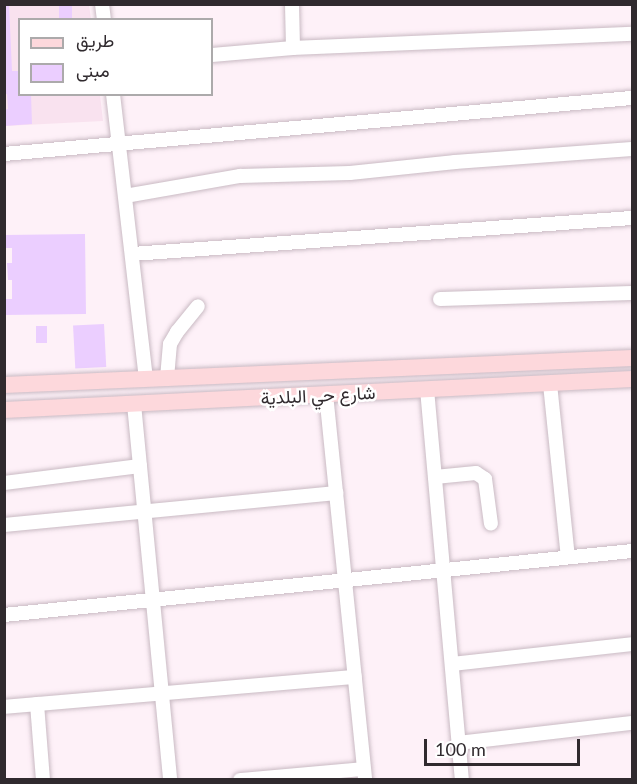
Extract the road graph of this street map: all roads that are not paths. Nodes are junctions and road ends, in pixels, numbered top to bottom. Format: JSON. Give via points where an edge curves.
{"nodes":[{"id":1,"x":291,"y":4,"type":"edge"},
{"id":2,"x":633,"y":34,"type":"edge"},
{"id":3,"x":293,"y":48,"type":"junction"},
{"id":4,"x":213,"y":55,"type":"edge"},
{"id":5,"x":113,"y":96,"type":"edge"},
{"id":6,"x":633,"y":98,"type":"edge"},
{"id":7,"x":119,"y":145,"type":"junction"},
{"id":8,"x":633,"y":149,"type":"edge"},
{"id":9,"x":4,"y":154,"type":"edge"},
{"id":10,"x":125,"y":196,"type":"junction"},
{"id":11,"x":633,"y":218,"type":"edge"},
{"id":12,"x":132,"y":254,"type":"junction"},
{"id":13,"x":633,"y":293,"type":"edge"},
{"id":14,"x":440,"y":299,"type":"dead end"},
{"id":15,"x":198,"y":306,"type":"dead end"},
{"id":16,"x":633,"y":358,"type":"edge"},
{"id":17,"x":166,"y":378,"type":"junction"},
{"id":18,"x":146,"y":379,"type":"junction"},
{"id":19,"x":633,"y":380,"type":"edge"},
{"id":20,"x":550,"y":384,"type":"junction"},
{"id":21,"x":4,"y":385,"type":"edge"},
{"id":22,"x":427,"y":389,"type":"junction"},
{"id":23,"x":326,"y":394,"type":"junction"},
{"id":24,"x":134,"y":404,"type":"junction"},
{"id":25,"x":5,"y":409,"type":"edge"},
{"id":26,"x":140,"y":466,"type":"junction"},
{"id":27,"x":435,"y":477,"type":"junction"},
{"id":28,"x":4,"y":483,"type":"edge"},
{"id":29,"x":336,"y":493,"type":"junction"},
{"id":30,"x":144,"y":511,"type":"junction"},
{"id":31,"x":491,"y":524,"type":"dead end"},
{"id":32,"x":4,"y":525,"type":"edge"},
{"id":33,"x":633,"y":551,"type":"edge"},
{"id":34,"x":568,"y":557,"type":"junction"},
{"id":35,"x":444,"y":570,"type":"junction"},
{"id":36,"x":345,"y":579,"type":"junction"},
{"id":37,"x":153,"y":600,"type":"junction"},
{"id":38,"x":4,"y":615,"type":"edge"},
{"id":39,"x":633,"y":644,"type":"edge"},
{"id":40,"x":452,"y":664,"type":"junction"},
{"id":41,"x":355,"y":677,"type":"junction"},
{"id":42,"x":162,"y":692,"type":"junction"},
{"id":43,"x":37,"y":704,"type":"junction"},
{"id":44,"x":4,"y":707,"type":"edge"},
{"id":45,"x":633,"y":723,"type":"edge"},
{"id":46,"x":458,"y":743,"type":"junction"},
{"id":47,"x":365,"y":774,"type":"edge"},
{"id":48,"x":44,"y":780,"type":"edge"},
{"id":49,"x":170,"y":780,"type":"edge"},
{"id":50,"x":240,"y":780,"type":"edge"},
{"id":51,"x":462,"y":780,"type":"edge"}],
"edges":[{"from":1,"to":3,"type":"street"},
{"from":2,"to":3,"type":"street"},
{"from":3,"to":4,"type":"street"},
{"from":5,"to":7,"type":"street"},
{"from":6,"to":7,"type":"street"},
{"from":7,"to":9,"type":"street"},
{"from":7,"to":10,"type":"street"},
{"from":8,"to":10,"type":"street","via":[[350,173],[240,177]]},
{"from":10,"to":12,"type":"street"},
{"from":11,"to":12,"type":"street"},
{"from":12,"to":18,"type":"street"},
{"from":13,"to":14,"type":"street"},
{"from":15,"to":17,"type":"street","via":[[170,344]]},
{"from":16,"to":17,"type":"main road","name":"شارع حي البلدية"},
{"from":17,"to":18,"type":"main road","name":"شارع حي البلدية"},
{"from":18,"to":21,"type":"main road","name":"شارع حي البلدية"},
{"from":19,"to":20,"type":"main road","name":"شارع حي البلدية"},
{"from":20,"to":22,"type":"main road","name":"شارع حي البلدية"},
{"from":20,"to":34,"type":"street"},
{"from":22,"to":23,"type":"main road","name":"شارع حي البلدية"},
{"from":22,"to":27,"type":"street"},
{"from":23,"to":24,"type":"main road","name":"شارع حي البلدية"},
{"from":23,"to":29,"type":"street"},
{"from":24,"to":25,"type":"main road","name":"شارع حي البلدية"},
{"from":24,"to":26,"type":"street"},
{"from":26,"to":28,"type":"street"},
{"from":26,"to":30,"type":"street"},
{"from":27,"to":31,"type":"street","via":[[476,473],[485,479]]},
{"from":27,"to":35,"type":"street"},
{"from":29,"to":30,"type":"street"},
{"from":29,"to":36,"type":"street"},
{"from":30,"to":32,"type":"street"},
{"from":30,"to":37,"type":"street"},
{"from":33,"to":34,"type":"street"},
{"from":34,"to":35,"type":"street"},
{"from":35,"to":36,"type":"street"},
{"from":35,"to":40,"type":"street"},
{"from":36,"to":37,"type":"street"},
{"from":36,"to":41,"type":"street"},
{"from":37,"to":38,"type":"street"},
{"from":37,"to":42,"type":"street"},
{"from":39,"to":40,"type":"street"},
{"from":40,"to":46,"type":"street"},
{"from":41,"to":42,"type":"street"},
{"from":41,"to":47,"type":"street"},
{"from":42,"to":43,"type":"street"},
{"from":42,"to":49,"type":"street"},
{"from":43,"to":44,"type":"street"},
{"from":43,"to":48,"type":"street"},
{"from":45,"to":46,"type":"street"},
{"from":46,"to":51,"type":"street"},
{"from":47,"to":50,"type":"street"}]}
